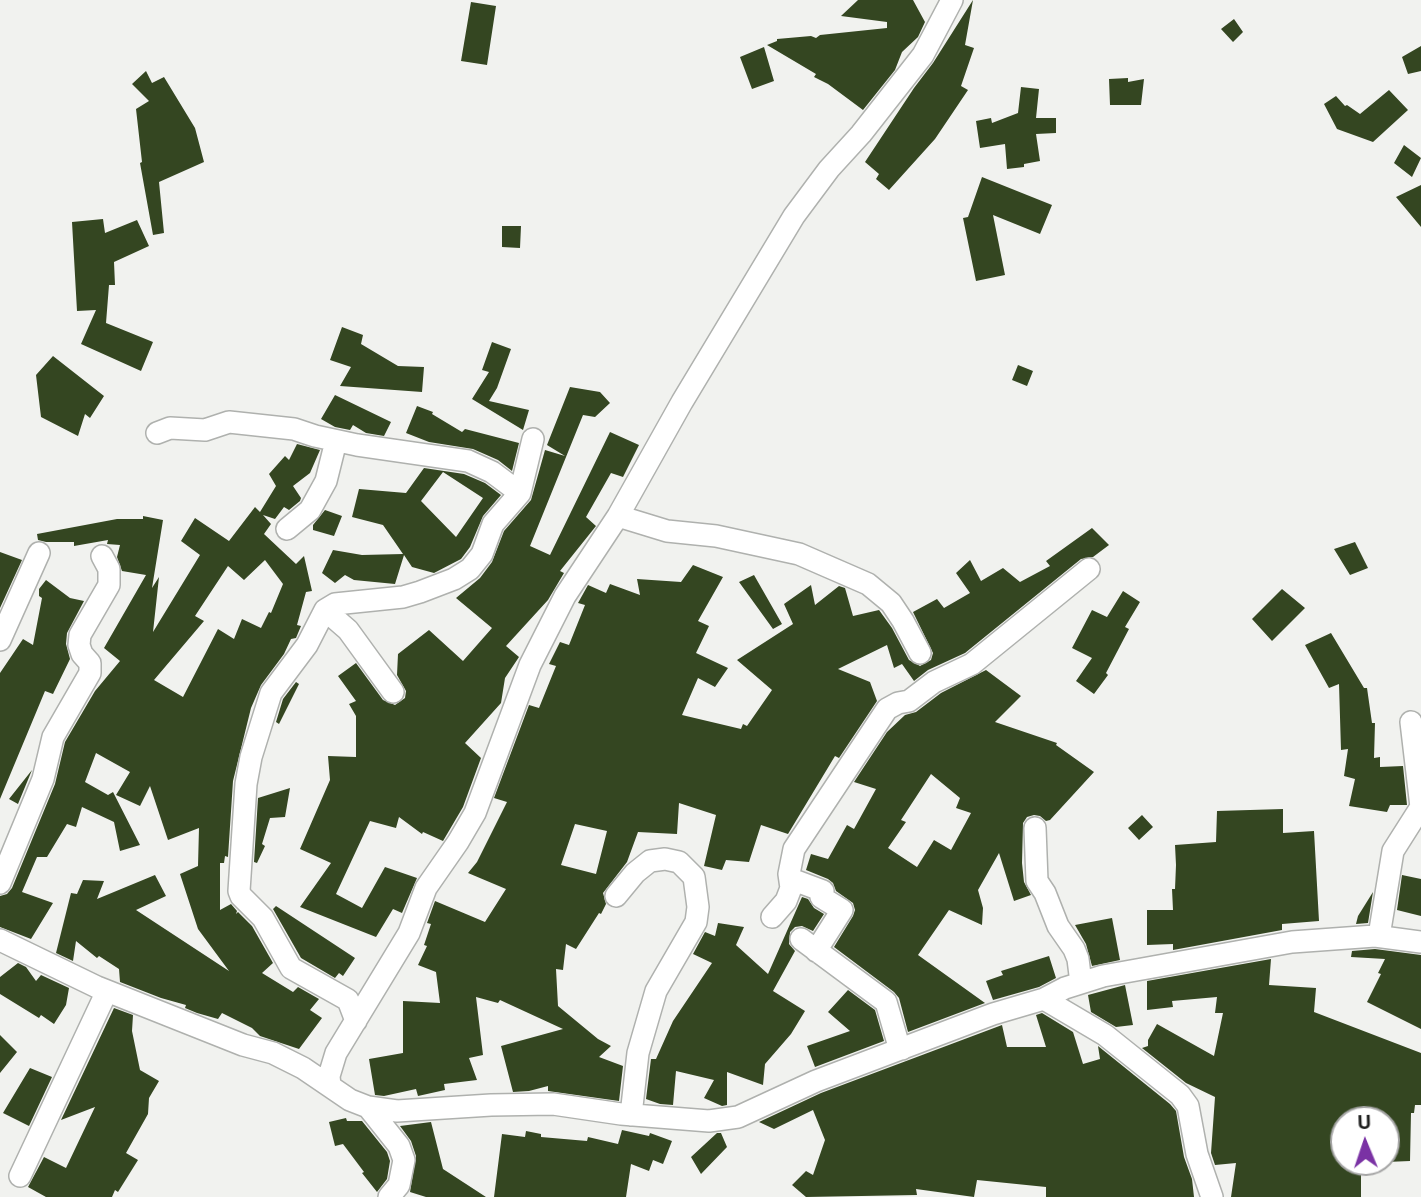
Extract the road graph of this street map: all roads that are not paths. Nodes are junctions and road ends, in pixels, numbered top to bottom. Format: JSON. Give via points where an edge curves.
{"nodes":[{"id":1,"x":952,"y":0,"type":"edge"},
{"id":2,"x":157,"y":433,"type":"dead end"},
{"id":3,"x":533,"y":439,"type":"dead end"},
{"id":4,"x":336,"y":441,"type":"junction"},
{"id":5,"x":520,"y":493,"type":"junction"},
{"id":6,"x":618,"y":516,"type":"junction"},
{"id":7,"x":287,"y":528,"type":"dead end"},
{"id":8,"x":39,"y":553,"type":"dead end"},
{"id":9,"x":102,"y":556,"type":"dead end"},
{"id":10,"x":1089,"y":569,"type":"dead end"},
{"id":11,"x":326,"y":610,"type":"junction"},
{"id":12,"x":0,"y":640,"type":"edge"},
{"id":13,"x":920,"y":653,"type":"dead end"},
{"id":14,"x":393,"y":692,"type":"dead end"},
{"id":15,"x":1411,"y":722,"type":"dead end"},
{"id":16,"x":1035,"y":828,"type":"dead end"},
{"id":17,"x":791,"y":878,"type":"junction"},
{"id":18,"x":0,"y":883,"type":"edge"},
{"id":19,"x":616,"y":896,"type":"dead end"},
{"id":20,"x":772,"y":918,"type":"dead end"},
{"id":21,"x":1379,"y":936,"type":"junction"},
{"id":22,"x":0,"y":940,"type":"edge"},
{"id":23,"x":1421,"y":942,"type":"edge"},
{"id":24,"x":1081,"y":983,"type":"junction"},
{"id":25,"x":107,"y":991,"type":"junction"},
{"id":26,"x":1044,"y":999,"type":"junction"},
{"id":27,"x":356,"y":1021,"type":"junction"},
{"id":28,"x":898,"y":1040,"type":"junction"},
{"id":29,"x":330,"y":1086,"type":"junction"},
{"id":30,"x":368,"y":1107,"type":"junction"},
{"id":31,"x":631,"y":1115,"type":"junction"},
{"id":32,"x":20,"y":1176,"type":"dead end"},
{"id":33,"x":389,"y":1197,"type":"edge"},
{"id":34,"x":1212,"y":1197,"type":"edge"}],
"edges":[{"from":1,"to":6,"type":"street","via":[[923,55],[794,216]]},
{"from":2,"to":4,"type":"street","via":[[170,428],[205,430],[229,422],[293,429]]},
{"from":3,"to":5,"type":"street"},
{"from":4,"to":5,"type":"street","via":[[468,461]]},
{"from":4,"to":7,"type":"street","via":[[326,481],[310,510]]},
{"from":5,"to":11,"type":"street","via":[[493,524],[482,554],[454,579],[403,597],[335,604]]},
{"from":6,"to":13,"type":"street","via":[[660,530],[716,536],[799,554],[868,584],[891,604]]},
{"from":6,"to":27,"type":"street","via":[[565,596],[530,665],[475,813],[426,888],[409,933]]},
{"from":8,"to":12,"type":"street"},
{"from":9,"to":18,"type":"street","via":[[109,585],[80,635],[79,645],[90,663],[90,673],[53,737],[43,779]]},
{"from":10,"to":17,"type":"street","via":[[972,664],[887,709],[794,849]]},
{"from":11,"to":14,"type":"street","via":[[348,630]]},
{"from":11,"to":27,"type":"street","via":[[271,693],[251,757],[239,891],[263,918],[291,968],[348,1000]]},
{"from":15,"to":21,"type":"street","via":[[1421,807],[1393,851]]},
{"from":16,"to":24,"type":"street","via":[[1037,881],[1074,949]]},
{"from":17,"to":20,"type":"street","via":[[786,901]]},
{"from":17,"to":28,"type":"street","via":[[823,891],[821,897],[842,911],[808,945],[887,1002]]},
{"from":19,"to":31,"type":"street","via":[[650,861],[665,859],[679,862],[694,877],[698,907],[696,922],[656,990],[638,1053]]},
{"from":21,"to":23,"type":"street"},
{"from":21,"to":24,"type":"street","via":[[1292,942]]},
{"from":22,"to":25,"type":"street"},
{"from":24,"to":26,"type":"street"},
{"from":25,"to":29,"type":"street","via":[[273,1053]]},
{"from":25,"to":32,"type":"street"},
{"from":26,"to":28,"type":"street"},
{"from":26,"to":34,"type":"street","via":[[1116,1042],[1180,1095],[1188,1106],[1197,1154]]},
{"from":27,"to":29,"type":"street","via":[[336,1053]]},
{"from":28,"to":31,"type":"street","via":[[738,1117],[709,1121]]},
{"from":29,"to":30,"type":"street"},
{"from":30,"to":31,"type":"street","via":[[397,1111],[553,1104]]},
{"from":30,"to":33,"type":"street","via":[[399,1146],[404,1160],[399,1185]]}]}
